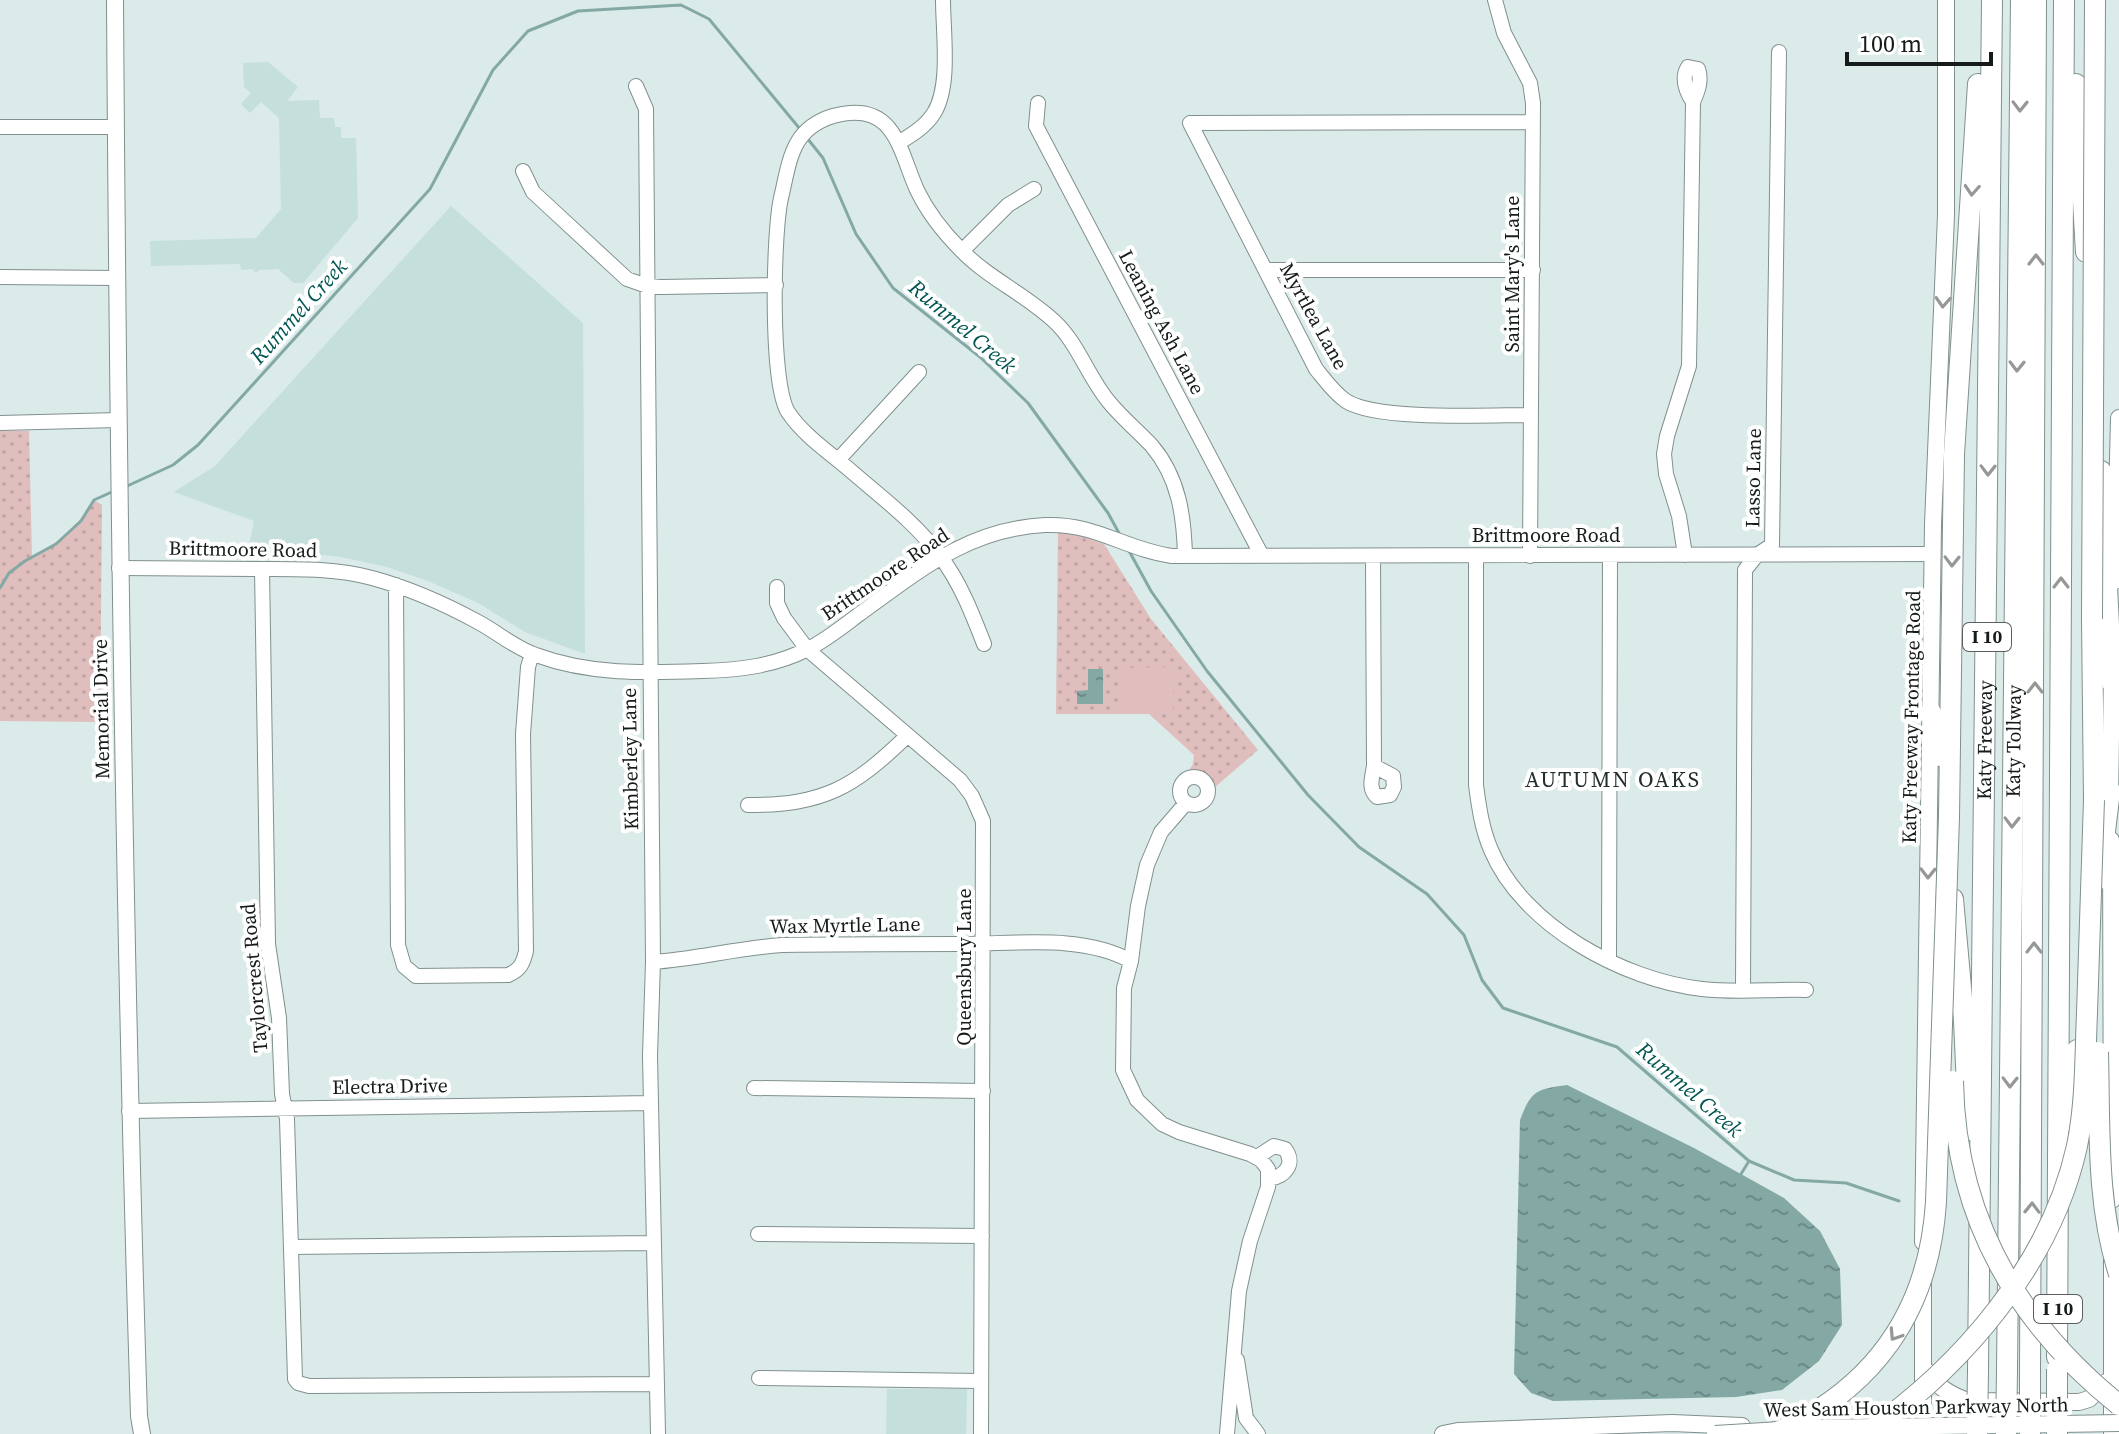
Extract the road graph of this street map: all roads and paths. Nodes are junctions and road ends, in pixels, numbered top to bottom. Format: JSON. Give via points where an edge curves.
{"nodes":[{"id":1,"x":115,"y":0,"type":"edge"},
{"id":2,"x":943,"y":0,"type":"edge"},
{"id":3,"x":1495,"y":0,"type":"edge"},
{"id":4,"x":1946,"y":0,"type":"edge"},
{"id":5,"x":1982,"y":0,"type":"edge"},
{"id":6,"x":1992,"y":0,"type":"edge"},
{"id":7,"x":2021,"y":0,"type":"edge"},
{"id":8,"x":2036,"y":0,"type":"edge"},
{"id":9,"x":2064,"y":0,"type":"edge"},
{"id":10,"x":2072,"y":0,"type":"edge"},
{"id":11,"x":2095,"y":0,"type":"edge"},
{"id":12,"x":1779,"y":52,"type":"dead end"},
{"id":13,"x":636,"y":86,"type":"dead end"},
{"id":14,"x":1693,"y":102,"type":"dead end"},
{"id":15,"x":1038,"y":103,"type":"dead end"},
{"id":16,"x":1533,"y":122,"type":"junction"},
{"id":17,"x":0,"y":127,"type":"edge"},
{"id":18,"x":116,"y":127,"type":"junction"},
{"id":19,"x":900,"y":142,"type":"junction"},
{"id":20,"x":523,"y":171,"type":"dead end"},
{"id":21,"x":1034,"y":189,"type":"dead end"},
{"id":22,"x":962,"y":251,"type":"junction"},
{"id":23,"x":1266,"y":270,"type":"junction"},
{"id":24,"x":1533,"y":270,"type":"junction"},
{"id":25,"x":0,"y":277,"type":"edge"},
{"id":26,"x":117,"y":278,"type":"junction"},
{"id":27,"x":776,"y":285,"type":"junction"},
{"id":28,"x":647,"y":286,"type":"junction"},
{"id":29,"x":919,"y":372,"type":"dead end"},
{"id":30,"x":1531,"y":415,"type":"junction"},
{"id":31,"x":2119,"y":418,"type":"edge"},
{"id":32,"x":118,"y":420,"type":"junction"},
{"id":33,"x":0,"y":423,"type":"edge"},
{"id":34,"x":838,"y":460,"type":"junction"},
{"id":35,"x":2118,"y":553,"type":"edge"},
{"id":36,"x":1933,"y":554,"type":"junction"},
{"id":37,"x":1610,"y":555,"type":"junction"},
{"id":38,"x":1685,"y":555,"type":"junction"},
{"id":39,"x":1757,"y":555,"type":"junction"},
{"id":40,"x":940,"y":556,"type":"junction"},
{"id":41,"x":1185,"y":556,"type":"junction"},
{"id":42,"x":1262,"y":556,"type":"junction"},
{"id":43,"x":1373,"y":556,"type":"junction"},
{"id":44,"x":1476,"y":556,"type":"junction"},
{"id":45,"x":1530,"y":556,"type":"junction"},
{"id":46,"x":119,"y":568,"type":"junction"},
{"id":47,"x":262,"y":569,"type":"junction"},
{"id":48,"x":396,"y":585,"type":"junction"},
{"id":49,"x":777,"y":587,"type":"dead end"},
{"id":50,"x":984,"y":644,"type":"dead end"},
{"id":51,"x":807,"y":649,"type":"junction"},
{"id":52,"x":532,"y":654,"type":"junction"},
{"id":53,"x":649,"y":673,"type":"junction"},
{"id":54,"x":2112,"y":683,"type":"junction"},
{"id":55,"x":1931,"y":712,"type":"junction"},
{"id":56,"x":907,"y":736,"type":"junction"},
{"id":57,"x":1374,"y":766,"type":"dead end"},
{"id":58,"x":2102,"y":795,"type":"junction"},
{"id":59,"x":1186,"y":803,"type":"dead end"},
{"id":60,"x":748,"y":805,"type":"dead end"},
{"id":61,"x":1949,"y":817,"type":"junction"},
{"id":62,"x":984,"y":944,"type":"junction"},
{"id":63,"x":1131,"y":961,"type":"junction"},
{"id":64,"x":1609,"y":961,"type":"junction"},
{"id":65,"x":653,"y":962,"type":"junction"},
{"id":66,"x":1743,"y":989,"type":"junction"},
{"id":67,"x":1806,"y":990,"type":"dead end"},
{"id":68,"x":754,"y":1088,"type":"dead end"},
{"id":69,"x":983,"y":1091,"type":"junction"},
{"id":70,"x":651,"y":1103,"type":"junction"},
{"id":71,"x":284,"y":1107,"type":"junction"},
{"id":72,"x":129,"y":1111,"type":"junction"},
{"id":73,"x":1257,"y":1157,"type":"junction"},
{"id":74,"x":1268,"y":1179,"type":"junction"},
{"id":75,"x":758,"y":1234,"type":"dead end"},
{"id":76,"x":982,"y":1236,"type":"junction"},
{"id":77,"x":653,"y":1243,"type":"junction"},
{"id":78,"x":291,"y":1247,"type":"junction"},
{"id":79,"x":2058,"y":1249,"type":"junction"},
{"id":80,"x":1980,"y":1274,"type":"junction"},
{"id":81,"x":2119,"y":1274,"type":"edge"},
{"id":82,"x":1235,"y":1352,"type":"junction"},
{"id":83,"x":1923,"y":1364,"type":"junction"},
{"id":84,"x":759,"y":1378,"type":"dead end"},
{"id":85,"x":2116,"y":1380,"type":"edge"},
{"id":86,"x":981,"y":1381,"type":"junction"},
{"id":87,"x":657,"y":1384,"type":"junction"},
{"id":88,"x":2119,"y":1405,"type":"edge"},
{"id":89,"x":2115,"y":1427,"type":"edge"},
{"id":90,"x":1876,"y":1432,"type":"edge"},
{"id":91,"x":1923,"y":1432,"type":"edge"},
{"id":92,"x":140,"y":1434,"type":"edge"},
{"id":93,"x":658,"y":1434,"type":"edge"},
{"id":94,"x":981,"y":1434,"type":"edge"},
{"id":95,"x":1227,"y":1434,"type":"edge"},
{"id":96,"x":1258,"y":1434,"type":"edge"},
{"id":97,"x":1443,"y":1434,"type":"edge"},
{"id":98,"x":1715,"y":1434,"type":"edge"},
{"id":99,"x":1773,"y":1434,"type":"edge"},
{"id":100,"x":1977,"y":1434,"type":"edge"},
{"id":101,"x":2006,"y":1434,"type":"edge"},
{"id":102,"x":2030,"y":1434,"type":"edge"},
{"id":103,"x":2057,"y":1434,"type":"edge"}],
"edges":[{"from":1,"to":18,"type":"main road","name":"Memorial Drive"},
{"from":2,"to":19,"type":"street","via":[[939,102],[925,125]]},
{"from":3,"to":16,"type":"street","name":"Saint Mary's Lane","via":[[1504,33],[1530,83]]},
{"from":4,"to":36,"type":"main road","name":"Katy Freeway Frontage Road","one_way":true,"via":[[1946,215]]},
{"from":5,"to":61,"type":"highway","one_way":true,"via":[[1957,404]]},
{"from":6,"to":80,"type":"highway","name":"Katy Freeway","number":"I 10","one_way":true},
{"from":7,"to":101,"type":"highway","name":"Katy Tollway","one_way":true,"bridge":true},
{"from":102,"to":8,"type":"highway","name":"Katy Tollway","one_way":true,"bridge":true},
{"from":79,"to":9,"type":"highway","number":"I 10","one_way":true},
{"from":10,"to":54,"type":"highway"},
{"from":11,"to":58,"type":"highway","bridge":true,"via":[[2092,619]]},
{"from":12,"to":39,"type":"street","name":"Lasso Lane","via":[[1772,545]]},
{"from":13,"to":28,"type":"street","name":"Kimberley Lane","via":[[646,109]]},
{"from":14,"to":38,"type":"street","via":[[1689,366],[1664,454]]},
{"from":15,"to":42,"type":"street","name":"Leaning Ash Lane","via":[[1036,126]]},
{"from":16,"to":23,"type":"street","name":"Myrtlea Lane","via":[[1190,123]]},
{"from":16,"to":24,"type":"street","name":"Saint Mary's Lane"},
{"from":17,"to":18,"type":"street"},
{"from":18,"to":26,"type":"main road","name":"Memorial Drive"},
{"from":19,"to":22,"type":"street","via":[[918,192]]},
{"from":19,"to":27,"type":"street","via":[[881,121],[863,114],[843,114],[811,125],[797,142],[780,203]]},
{"from":20,"to":28,"type":"street","via":[[543,202],[627,279]]},
{"from":21,"to":22,"type":"street","via":[[1008,205]]},
{"from":22,"to":41,"type":"street","via":[[1054,321],[1108,401],[1154,449],[1184,515]]},
{"from":23,"to":24,"type":"street"},
{"from":23,"to":30,"type":"street","name":"Myrtlea Lane","via":[[1316,369],[1347,402],[1384,413]]},
{"from":24,"to":30,"type":"street","name":"Saint Mary's Lane"},
{"from":25,"to":26,"type":"street"},
{"from":26,"to":32,"type":"main road","name":"Memorial Drive"},
{"from":27,"to":28,"type":"street"},
{"from":27,"to":34,"type":"street","via":[[780,393],[808,435]]},
{"from":28,"to":53,"type":"street","name":"Kimberley Lane"},
{"from":29,"to":34,"type":"street"},
{"from":30,"to":45,"type":"street","name":"Saint Mary's Lane"},
{"from":31,"to":35,"type":"main road"},
{"from":32,"to":33,"type":"street"},
{"from":32,"to":46,"type":"main road","name":"Memorial Drive"},
{"from":34,"to":40,"type":"street"},
{"from":35,"to":54,"type":"main road"},
{"from":36,"to":39,"type":"street","name":"Brittmoore Road"},
{"from":36,"to":55,"type":"main road","name":"Katy Freeway Frontage Road"},
{"from":37,"to":38,"type":"street","name":"Brittmoore Road"},
{"from":37,"to":45,"type":"street","name":"Brittmoore Road"},
{"from":37,"to":64,"type":"street"},
{"from":38,"to":39,"type":"street","name":"Brittmoore Road"},
{"from":39,"to":66,"type":"street","name":"Lasso Lane","via":[[1745,570]]},
{"from":40,"to":41,"type":"street","name":"Brittmoore Road","via":[[1008,530],[1076,525],[1152,553]]},
{"from":40,"to":50,"type":"street"},
{"from":40,"to":51,"type":"street","name":"Brittmoore Road"},
{"from":41,"to":42,"type":"street","name":"Brittmoore Road"},
{"from":42,"to":43,"type":"street","name":"Brittmoore Road"},
{"from":43,"to":44,"type":"street","name":"Brittmoore Road"},
{"from":43,"to":57,"type":"street"},
{"from":44,"to":45,"type":"street","name":"Brittmoore Road"},
{"from":44,"to":64,"type":"street","via":[[1480,818],[1504,875],[1523,898],[1545,920]]},
{"from":46,"to":47,"type":"street","name":"Brittmoore Road"},
{"from":46,"to":72,"type":"main road","name":"Memorial Drive"},
{"from":47,"to":48,"type":"street","name":"Brittmoore Road","via":[[319,569]]},
{"from":47,"to":71,"type":"street","name":"Taylorcrest Road","via":[[268,944]]},
{"from":48,"to":52,"type":"street","name":"Brittmoore Road","via":[[479,622]]},
{"from":48,"to":52,"type":"street","via":[[398,945],[404,966],[416,976],[508,975],[523,963],[523,734]]},
{"from":49,"to":51,"type":"street","name":"Queensbury Lane","via":[[784,618]]},
{"from":51,"to":53,"type":"street","name":"Brittmoore Road","via":[[756,668]]},
{"from":51,"to":56,"type":"street","name":"Queensbury Lane"},
{"from":52,"to":53,"type":"street","name":"Brittmoore Road","via":[[595,671]]},
{"from":53,"to":65,"type":"street","name":"Kimberley Lane"},
{"from":54,"to":58,"type":"main road"},
{"from":55,"to":80,"type":"highway","via":[[1939,740],[1964,1021]]},
{"from":55,"to":83,"type":"main road","name":"Katy Freeway Frontage Road","one_way":true},
{"from":56,"to":60,"type":"street","via":[[874,768],[829,795]]},
{"from":56,"to":62,"type":"street","name":"Queensbury Lane","via":[[960,780],[979,808],[985,837]]},
{"from":58,"to":79,"type":"highway"},
{"from":58,"to":81,"type":"highway","bridge":true,"via":[[2102,1192]]},
{"from":58,"to":85,"type":"main road"},
{"from":58,"to":90,"type":"highway","bridge":true,"via":[[2084,1094],[2077,1146],[2060,1201],[2025,1268],[1983,1325]]},
{"from":59,"to":63,"type":"street","via":[[1161,832],[1147,865]]},
{"from":61,"to":88,"type":"highway","bridge":true,"via":[[1954,1118],[1972,1204],[1994,1257],[2019,1297],[2069,1359]]},
{"from":61,"to":99,"type":"highway","one_way":true,"bridge":true,"via":[[1936,1202],[1926,1268],[1903,1323],[1870,1368],[1830,1403]]},
{"from":62,"to":63,"type":"street","name":"Wax Myrtle Lane","via":[[1088,947]]},
{"from":62,"to":65,"type":"street","name":"Wax Myrtle Lane","via":[[782,945]]},
{"from":62,"to":69,"type":"street","name":"Queensbury Lane"},
{"from":63,"to":73,"type":"street","via":[[1124,988],[1123,1070],[1137,1100],[1171,1128]]},
{"from":64,"to":66,"type":"street","via":[[1657,980],[1703,989]]},
{"from":65,"to":70,"type":"street","name":"Kimberley Lane"},
{"from":66,"to":67,"type":"street"},
{"from":68,"to":69,"type":"street"},
{"from":69,"to":76,"type":"street","name":"Queensbury Lane"},
{"from":70,"to":71,"type":"street","name":"Electra Drive"},
{"from":70,"to":77,"type":"street","name":"Kimberley Lane"},
{"from":71,"to":72,"type":"street","name":"Electra Drive"},
{"from":71,"to":78,"type":"street","name":"Taylorcrest Road"},
{"from":72,"to":92,"type":"main road","name":"Memorial Drive"},
{"from":73,"to":74,"type":"street","via":[[1265,1164]]},
{"from":73,"to":74,"type":"street","via":[[1274,1146],[1289,1155],[1286,1172]]},
{"from":74,"to":82,"type":"street","via":[[1242,1272]]},
{"from":75,"to":76,"type":"street"},
{"from":76,"to":86,"type":"street","name":"Queensbury Lane"},
{"from":77,"to":78,"type":"street"},
{"from":77,"to":87,"type":"street","name":"Kimberley Lane"},
{"from":78,"to":87,"type":"street","name":"Taylorcrest Road","via":[[295,1379],[303,1386]]},
{"from":79,"to":103,"type":"highway","number":"I 10","bridge":true},
{"from":80,"to":100,"type":"highway","name":"Katy Freeway","number":"I 10","bridge":true},
{"from":82,"to":95,"type":"street"},
{"from":82,"to":96,"type":"street","via":[[1246,1418]]},
{"from":83,"to":85,"type":"main road","via":[[1936,1384],[1968,1401],[2079,1402]]},
{"from":83,"to":90,"type":"main road","via":[[1908,1396]]},
{"from":83,"to":91,"type":"main road","name":"Katy Freeway Frontage Road"},
{"from":84,"to":86,"type":"street"},
{"from":85,"to":89,"type":"main road"},
{"from":86,"to":94,"type":"street","name":"Queensbury Lane"},
{"from":87,"to":93,"type":"street","name":"Kimberley Lane"},
{"from":89,"to":91,"type":"main road"},
{"from":89,"to":98,"type":"main road","name":"West Sam Houston Parkway North","bridge":true,"via":[[1814,1428]]},
{"from":90,"to":91,"type":"main road"},
{"from":90,"to":97,"type":"main road","via":[[1672,1423]]}]}
